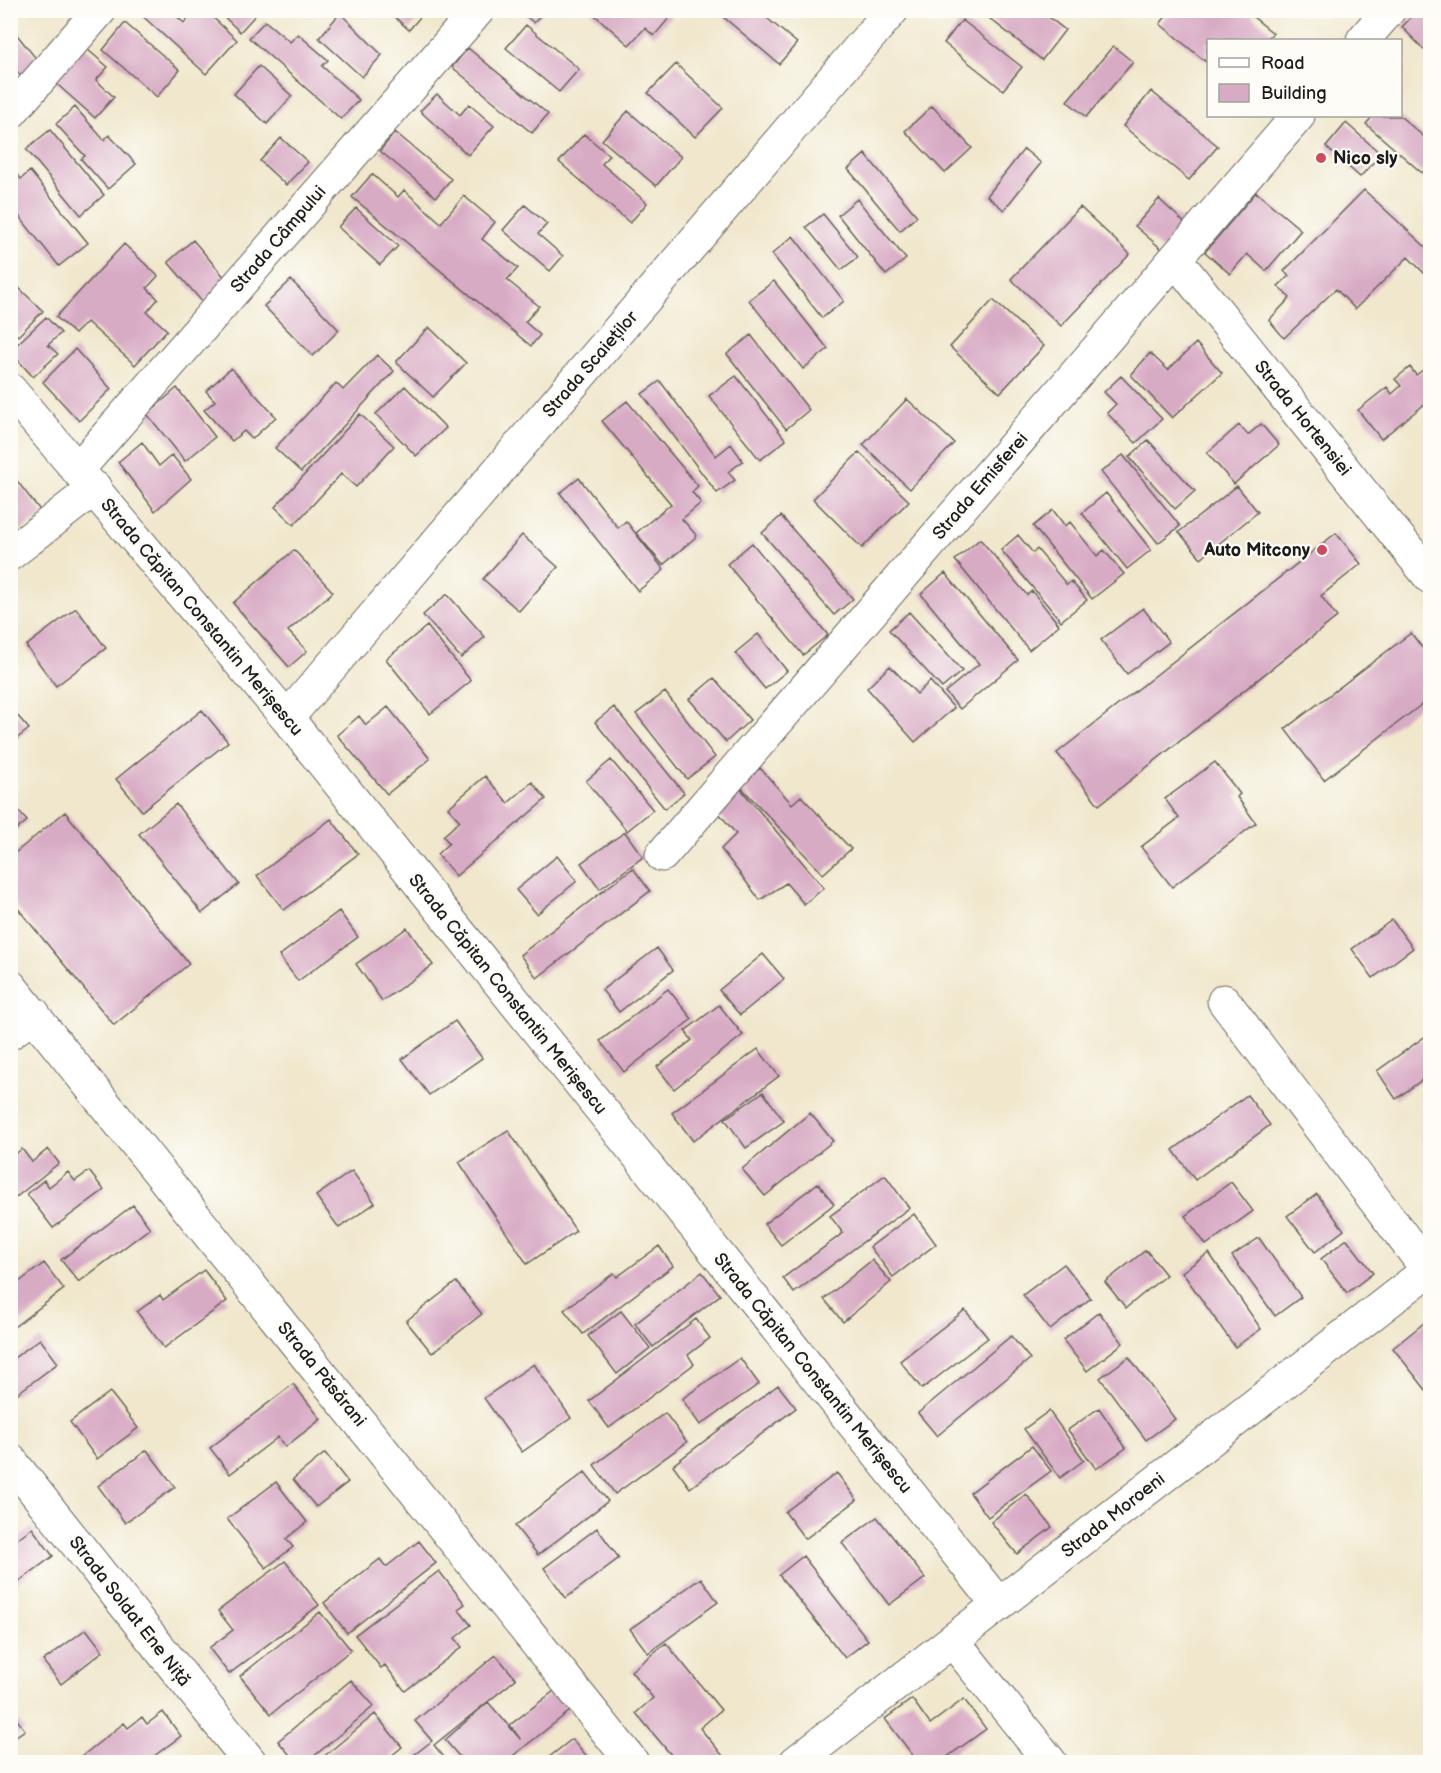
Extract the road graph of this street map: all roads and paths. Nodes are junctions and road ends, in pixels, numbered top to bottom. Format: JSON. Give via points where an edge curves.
{"nodes":[{"id":1,"x":100,"y":10,"type":"edge"},
{"id":2,"x":478,"y":10,"type":"edge"},
{"id":3,"x":892,"y":10,"type":"edge"},
{"id":4,"x":1389,"y":10,"type":"edge"},
{"id":5,"x":1364,"y":39,"type":"edge"},
{"id":6,"x":10,"y":113,"type":"edge"},
{"id":7,"x":1297,"y":117,"type":"edge"},
{"id":8,"x":1175,"y":259,"type":"junction"},
{"id":9,"x":10,"y":390,"type":"edge"},
{"id":10,"x":87,"y":478,"type":"junction"},
{"id":11,"x":10,"y":554,"type":"edge"},
{"id":12,"x":1431,"y":577,"type":"edge"},
{"id":13,"x":287,"y":718,"type":"junction"},
{"id":14,"x":662,"y":855,"type":"dead end"},
{"id":15,"x":10,"y":986,"type":"edge"},
{"id":16,"x":1224,"y":1001,"type":"dead end"},
{"id":17,"x":22,"y":1024,"type":"edge"},
{"id":18,"x":1430,"y":1270,"type":"edge"},
{"id":19,"x":10,"y":1460,"type":"edge"},
{"id":20,"x":999,"y":1605,"type":"junction"},
{"id":21,"x":953,"y":1641,"type":"junction"},
{"id":22,"x":250,"y":1762,"type":"edge"},
{"id":23,"x":632,"y":1762,"type":"edge"},
{"id":24,"x":796,"y":1762,"type":"edge"},
{"id":25,"x":1050,"y":1762,"type":"edge"}],
"edges":[{"from":1,"to":6,"type":"street"},
{"from":2,"to":10,"type":"street","name":"Strada Câmpului"},
{"from":3,"to":13,"type":"street","name":"Strada Scaieților"},
{"from":4,"to":5,"type":"street"},
{"from":7,"to":8,"type":"street","name":"Strada Emisferei"},
{"from":8,"to":12,"type":"street","name":"Strada Hortensiei"},
{"from":8,"to":14,"type":"street","name":"Strada Emisferei"},
{"from":9,"to":10,"type":"street","name":"Strada Căpitan Constantin Merișescu"},
{"from":10,"to":11,"type":"street","name":"Strada Câmpului"},
{"from":10,"to":13,"type":"street","name":"Strada Căpitan Constantin Merișescu"},
{"from":13,"to":20,"type":"street","name":"Strada Căpitan Constantin Merișescu"},
{"from":15,"to":17,"type":"street","name":"Strada Păsărani"},
{"from":16,"to":18,"type":"street"},
{"from":17,"to":23,"type":"street","name":"Strada Păsărani"},
{"from":18,"to":20,"type":"street","name":"Strada Moroeni"},
{"from":19,"to":22,"type":"street","name":"Strada Soldat Ene Niță"},
{"from":20,"to":21,"type":"street","name":"Strada Moroeni"},
{"from":21,"to":24,"type":"street","name":"Strada Moroeni"},
{"from":21,"to":25,"type":"street"}]}
